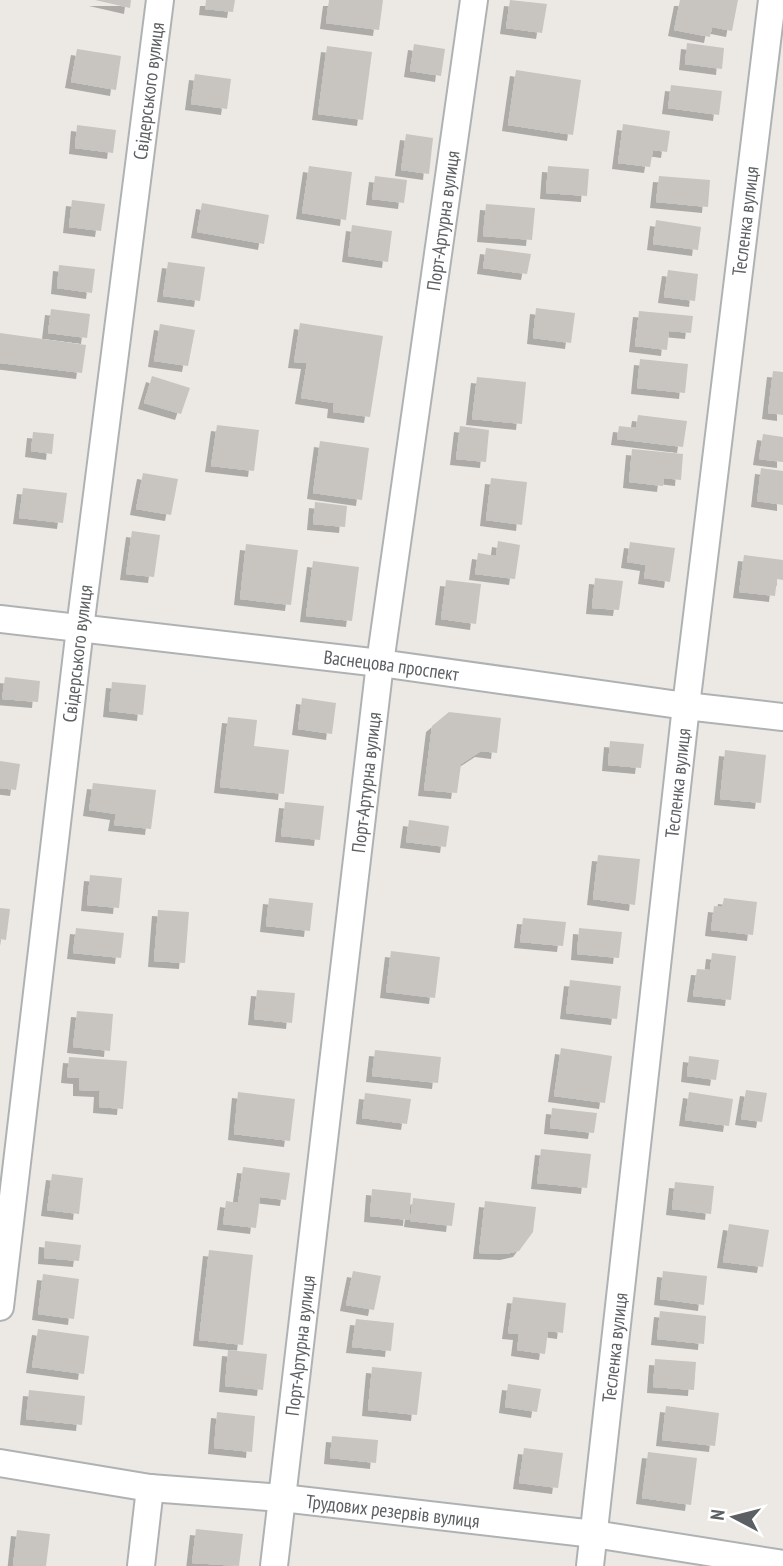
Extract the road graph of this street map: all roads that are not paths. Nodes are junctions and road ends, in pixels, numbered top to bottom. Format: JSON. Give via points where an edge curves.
{"nodes":[{"id":1,"x":160,"y":0,"type":"edge"},
{"id":2,"x":474,"y":0,"type":"edge"},
{"id":3,"x":772,"y":0,"type":"edge"},
{"id":4,"x":0,"y":619,"type":"edge"},
{"id":5,"x":80,"y":628,"type":"junction"},
{"id":6,"x":380,"y":663,"type":"junction"},
{"id":7,"x":685,"y":706,"type":"junction"},
{"id":8,"x":783,"y":717,"type":"edge"},
{"id":9,"x":0,"y":1307,"type":"edge"},
{"id":10,"x":0,"y":1463,"type":"edge"},
{"id":11,"x":150,"y":1488,"type":"junction"},
{"id":12,"x":282,"y":1498,"type":"junction"},
{"id":13,"x":594,"y":1534,"type":"junction"},
{"id":14,"x":783,"y":1563,"type":"edge"},
{"id":15,"x":141,"y":1566,"type":"edge"},
{"id":16,"x":274,"y":1566,"type":"edge"},
{"id":17,"x":590,"y":1566,"type":"edge"}],
"edges":[{"from":1,"to":5,"type":"street","name":"Свідерського вулиця"},
{"from":2,"to":6,"type":"street","name":"Порт-Артурна вулиця"},
{"from":3,"to":7,"type":"street","name":"Тесленка вулиця"},
{"from":4,"to":5,"type":"street","name":"Васнецова проспект"},
{"from":5,"to":6,"type":"street","name":"Васнецова проспект"},
{"from":5,"to":9,"type":"street","name":"Свідерського вулиця"},
{"from":6,"to":7,"type":"street","name":"Васнецова проспект"},
{"from":6,"to":12,"type":"street","name":"Порт-Артурна вулиця"},
{"from":7,"to":8,"type":"street","name":"Васнецова проспект"},
{"from":7,"to":13,"type":"street","name":"Тесленка вулиця"},
{"from":10,"to":11,"type":"street","name":"Трудових резервів вулиця"},
{"from":11,"to":12,"type":"street","name":"Трудових резервів вулиця"},
{"from":11,"to":15,"type":"street"},
{"from":12,"to":13,"type":"street","name":"Трудових резервів вулиця"},
{"from":12,"to":16,"type":"street","name":"Порт-Артурна вулиця"},
{"from":13,"to":14,"type":"street","name":"Трудових резервів вулиця"},
{"from":13,"to":17,"type":"street","name":"Тесленка вулиця"}]}
